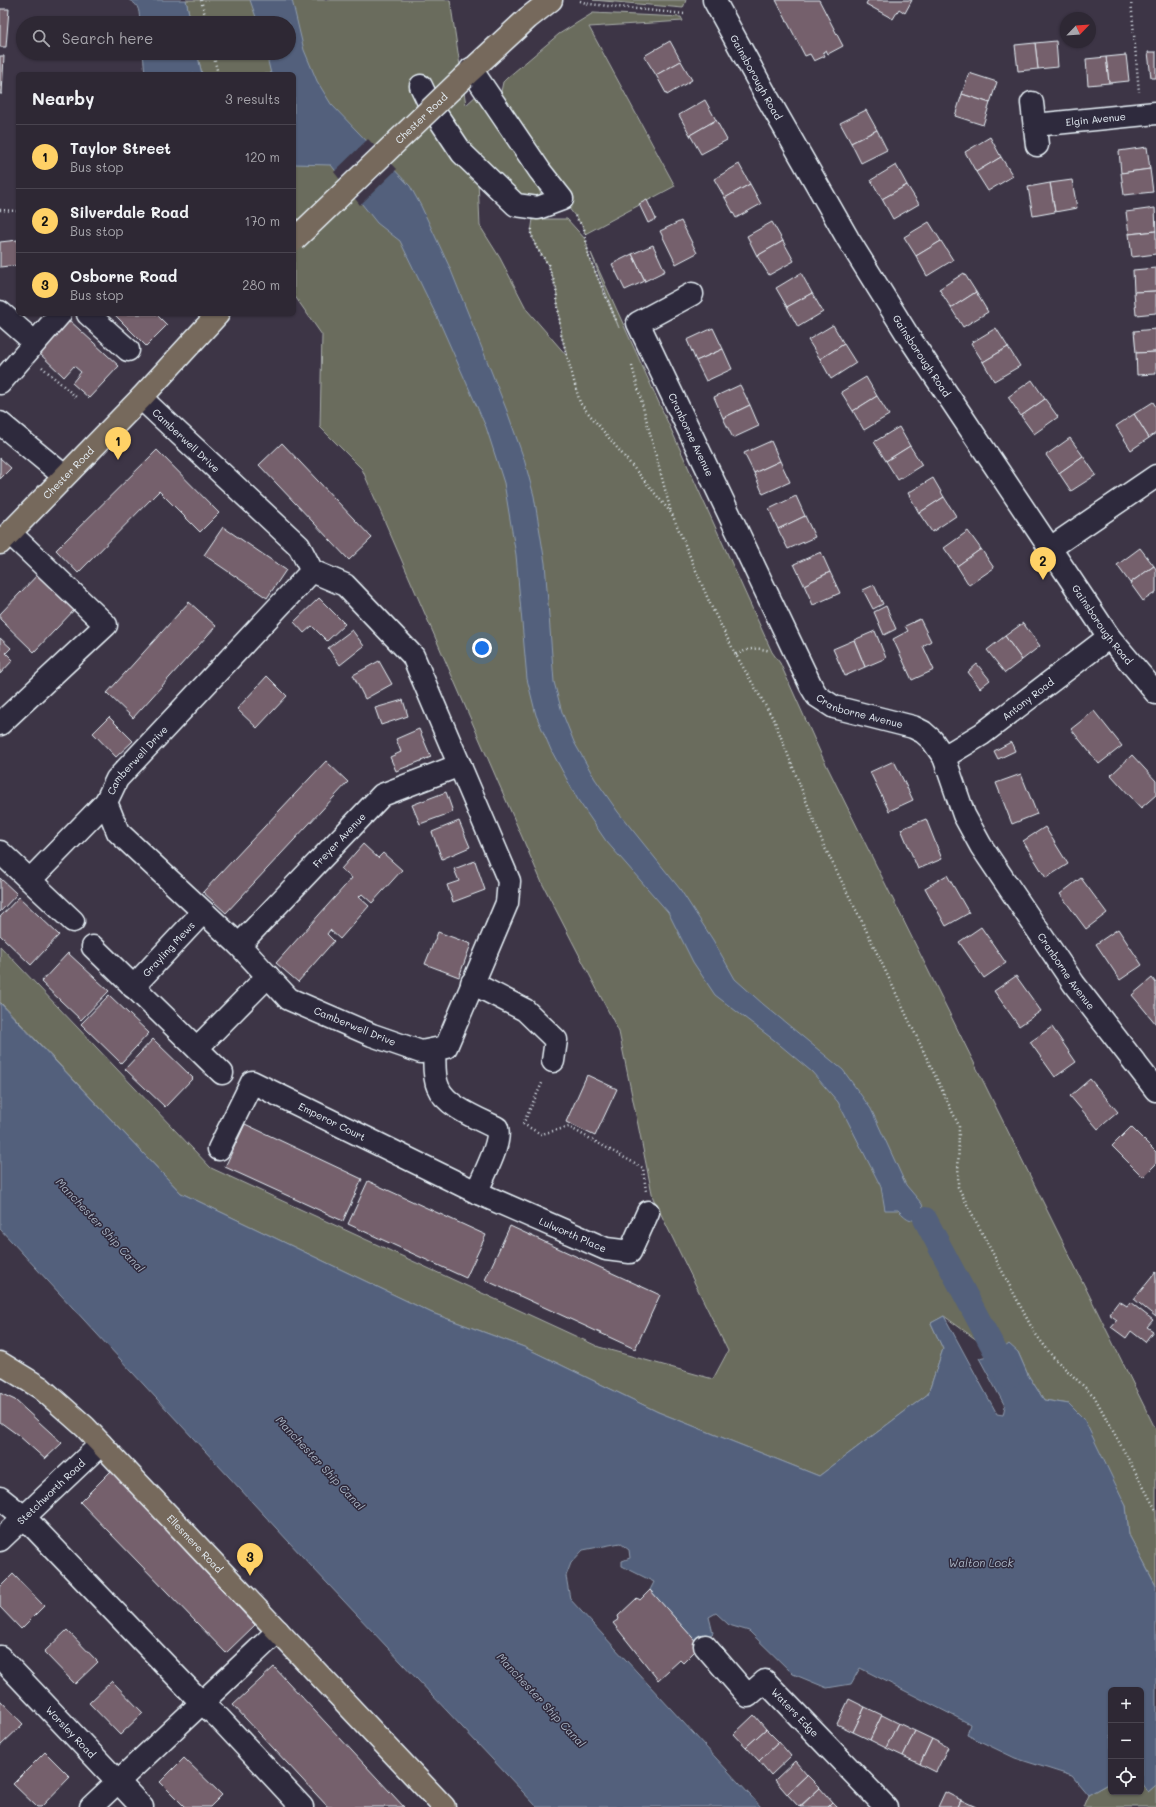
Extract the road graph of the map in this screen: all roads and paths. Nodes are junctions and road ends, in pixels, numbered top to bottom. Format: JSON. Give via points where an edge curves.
{"nodes":[{"id":1,"x":202,"y":0,"type":"edge"},
{"id":2,"x":551,"y":0,"type":"edge"},
{"id":3,"x":714,"y":0,"type":"edge"},
{"id":4,"x":1131,"y":0,"type":"edge"},
{"id":5,"x":580,"y":1,"type":"edge"},
{"id":6,"x":685,"y":14,"type":"dead end"},
{"id":7,"x":205,"y":16,"type":"edge"},
{"id":8,"x":215,"y":60,"type":"edge"},
{"id":9,"x":218,"y":72,"type":"edge"},
{"id":10,"x":468,"y":73,"type":"junction"},
{"id":11,"x":421,"y":86,"type":"dead end"},
{"id":12,"x":1032,"y":103,"type":"dead end"},
{"id":13,"x":1148,"y":114,"type":"edge"},
{"id":14,"x":562,"y":198,"type":"junction"},
{"id":15,"x":538,"y":208,"type":"junction"},
{"id":16,"x":0,"y":210,"type":"edge"},
{"id":17,"x":16,"y":210,"type":"edge"},
{"id":18,"x":296,"y":238,"type":"edge"},
{"id":19,"x":692,"y":294,"type":"dead end"},
{"id":20,"x":0,"y":312,"type":"edge"},
{"id":21,"x":58,"y":316,"type":"edge"},
{"id":22,"x":90,"y":316,"type":"edge"},
{"id":23,"x":216,"y":316,"type":"edge"},
{"id":24,"x":616,"y":322,"type":"dead end"},
{"id":25,"x":30,"y":347,"type":"junction"},
{"id":26,"x":128,"y":350,"type":"dead end"},
{"id":27,"x":632,"y":365,"type":"dead end"},
{"id":28,"x":0,"y":383,"type":"edge"},
{"id":29,"x":76,"y":397,"type":"dead end"},
{"id":30,"x":141,"y":398,"type":"junction"},
{"id":31,"x":0,"y":423,"type":"edge"},
{"id":32,"x":64,"y":476,"type":"junction"},
{"id":33,"x":1156,"y":476,"type":"edge"},
{"id":34,"x":672,"y":514,"type":"junction"},
{"id":35,"x":5,"y":538,"type":"edge"},
{"id":36,"x":1049,"y":549,"type":"junction"},
{"id":37,"x":312,"y":571,"type":"junction"},
{"id":38,"x":1109,"y":637,"type":"junction"},
{"id":39,"x":772,"y":652,"type":"dead end"},
{"id":40,"x":736,"y":655,"type":"junction"},
{"id":41,"x":1156,"y":693,"type":"edge"},
{"id":42,"x":0,"y":724,"type":"edge"},
{"id":43,"x":944,"y":757,"type":"junction"},
{"id":44,"x":460,"y":765,"type":"junction"},
{"id":45,"x":106,"y":802,"type":"junction"},
{"id":46,"x":0,"y":852,"type":"edge"},
{"id":47,"x":30,"y":880,"type":"junction"},
{"id":48,"x":203,"y":912,"type":"junction"},
{"id":49,"x":73,"y":921,"type":"dead end"},
{"id":50,"x":239,"y":945,"type":"junction"},
{"id":51,"x":93,"y":947,"type":"dead end"},
{"id":52,"x":268,"y":976,"type":"junction"},
{"id":53,"x":472,"y":983,"type":"junction"},
{"id":54,"x":133,"y":987,"type":"junction"},
{"id":55,"x":197,"y":1048,"type":"junction"},
{"id":56,"x":434,"y":1050,"type":"junction"},
{"id":57,"x":553,"y":1061,"type":"joint"},
{"id":58,"x":222,"y":1073,"type":"dead end"},
{"id":59,"x":1156,"y":1090,"type":"edge"},
{"id":60,"x":523,"y":1124,"type":"junction"},
{"id":61,"x":499,"y":1134,"type":"junction"},
{"id":62,"x":219,"y":1149,"type":"dead end"},
{"id":63,"x":478,"y":1193,"type":"junction"},
{"id":64,"x":648,"y":1212,"type":"joint"},
{"id":65,"x":0,"y":1362,"type":"edge"},
{"id":66,"x":101,"y":1444,"type":"junction"},
{"id":67,"x":0,"y":1498,"type":"edge"},
{"id":68,"x":1156,"y":1510,"type":"edge"},
{"id":69,"x":24,"y":1517,"type":"junction"},
{"id":70,"x":0,"y":1540,"type":"edge"},
{"id":71,"x":278,"y":1631,"type":"junction"},
{"id":72,"x":704,"y":1646,"type":"dead end"},
{"id":73,"x":0,"y":1656,"type":"edge"},
{"id":74,"x":201,"y":1702,"type":"junction"},
{"id":75,"x":118,"y":1782,"type":"junction"},
{"id":76,"x":91,"y":1807,"type":"edge"},
{"id":77,"x":142,"y":1807,"type":"edge"},
{"id":78,"x":302,"y":1807,"type":"edge"},
{"id":79,"x":444,"y":1807,"type":"edge"},
{"id":80,"x":886,"y":1807,"type":"edge"}],
"edges":[{"from":1,"to":7,"type":"path"},
{"from":2,"to":10,"type":"main road","name":"Chester Road"},
{"from":3,"to":36,"type":"street","name":"Gainsborough Road","via":[[848,240],[906,334]]},
{"from":4,"to":13,"type":"path"},
{"from":5,"to":6,"type":"path"},
{"from":8,"to":9,"type":"path"},
{"from":10,"to":14,"type":"street"},
{"from":10,"to":18,"type":"main road","name":"Chester Road","bridge":true},
{"from":11,"to":15,"type":"street","via":[[430,105],[462,153],[516,205]]},
{"from":12,"to":13,"type":"street","name":"Elgin Avenue","via":[[1036,135]]},
{"from":14,"to":15,"type":"street"},
{"from":14,"to":24,"type":"path","via":[[584,228],[589,257]]},
{"from":15,"to":34,"type":"path","via":[[531,233],[536,247],[548,264],[556,288],[560,334],[580,403]]},
{"from":16,"to":17,"type":"path"},
{"from":19,"to":43,"type":"street","name":"Cranborne Avenue","via":[[638,323],[811,686],[817,696],[834,707],[913,727],[923,732]]},
{"from":20,"to":25,"type":"street"},
{"from":21,"to":25,"type":"street"},
{"from":22,"to":26,"type":"street"},
{"from":23,"to":30,"type":"main road","name":"Chester Road"},
{"from":25,"to":28,"type":"street"},
{"from":25,"to":29,"type":"path"},
{"from":27,"to":34,"type":"path"},
{"from":30,"to":32,"type":"main road","name":"Chester Road"},
{"from":30,"to":37,"type":"street","name":"Camberwell Drive","via":[[299,546]]},
{"from":31,"to":32,"type":"street"},
{"from":32,"to":35,"type":"main road","name":"Chester Road"},
{"from":33,"to":36,"type":"street"},
{"from":34,"to":40,"type":"path","via":[[711,606]]},
{"from":35,"to":42,"type":"street","via":[[106,625]]},
{"from":36,"to":38,"type":"street","name":"Gainsborough Road"},
{"from":37,"to":44,"type":"street","via":[[345,584],[413,656]]},
{"from":37,"to":45,"type":"street","name":"Camberwell Drive","via":[[117,779]]},
{"from":38,"to":41,"type":"street","name":"Gainsborough Road"},
{"from":38,"to":43,"type":"street","name":"Antony Road","via":[[982,734]]},
{"from":39,"to":40,"type":"path","via":[[748,648]]},
{"from":40,"to":68,"type":"path","via":[[775,722],[824,846],[959,1126],[958,1187],[1034,1332],[1053,1357],[1094,1396]]},
{"from":43,"to":59,"type":"street","name":"Cranborne Avenue","via":[[964,815],[981,846],[1074,984]]},
{"from":44,"to":50,"type":"street","name":"Freyer Avenue","via":[[382,795]]},
{"from":44,"to":53,"type":"street","via":[[509,881],[507,903]]},
{"from":45,"to":47,"type":"street"},
{"from":45,"to":48,"type":"street","name":"Camberwell Drive","via":[[118,832]]},
{"from":46,"to":47,"type":"street"},
{"from":47,"to":49,"type":"street"},
{"from":48,"to":50,"type":"street","name":"Camberwell Drive"},
{"from":48,"to":54,"type":"street","name":"Grayling Mews"},
{"from":50,"to":52,"type":"street","name":"Camberwell Drive"},
{"from":51,"to":54,"type":"street"},
{"from":52,"to":55,"type":"street"},
{"from":52,"to":56,"type":"street","name":"Camberwell Drive","via":[[289,999],[379,1038],[421,1052]]},
{"from":53,"to":56,"type":"street","via":[[446,1047]]},
{"from":53,"to":57,"type":"street","via":[[525,1010],[556,1040]]},
{"from":54,"to":55,"type":"street"},
{"from":55,"to":58,"type":"street"},
{"from":56,"to":61,"type":"street","via":[[437,1086],[443,1097],[497,1128]]},
{"from":57,"to":60,"type":"path"},
{"from":60,"to":61,"type":"path"},
{"from":60,"to":64,"type":"path","via":[[541,1134],[569,1127],[643,1168]]},
{"from":61,"to":63,"type":"street"},
{"from":62,"to":63,"type":"street","name":"Emperor Court","via":[[252,1082]]},
{"from":63,"to":64,"type":"street","name":"Lulworth Place","via":[[606,1249],[630,1252]]},
{"from":65,"to":66,"type":"main road","name":"Ellesmere Road","via":[[56,1400]]},
{"from":66,"to":69,"type":"street","name":"Stetchworth Road"},
{"from":66,"to":71,"type":"main road","name":"Ellesmere Road"},
{"from":67,"to":69,"type":"street"},
{"from":69,"to":70,"type":"street","name":"Stetchworth Road"},
{"from":69,"to":74,"type":"street"},
{"from":71,"to":74,"type":"street"},
{"from":71,"to":79,"type":"main road","name":"Ellesmere Road"},
{"from":72,"to":80,"type":"street","name":"Waters Edge","via":[[748,1696],[765,1681]]},
{"from":73,"to":75,"type":"street","name":"Worsley Road"},
{"from":74,"to":75,"type":"street"},
{"from":74,"to":78,"type":"street"},
{"from":75,"to":76,"type":"street"},
{"from":75,"to":77,"type":"street","name":"Worsley Road"}]}
